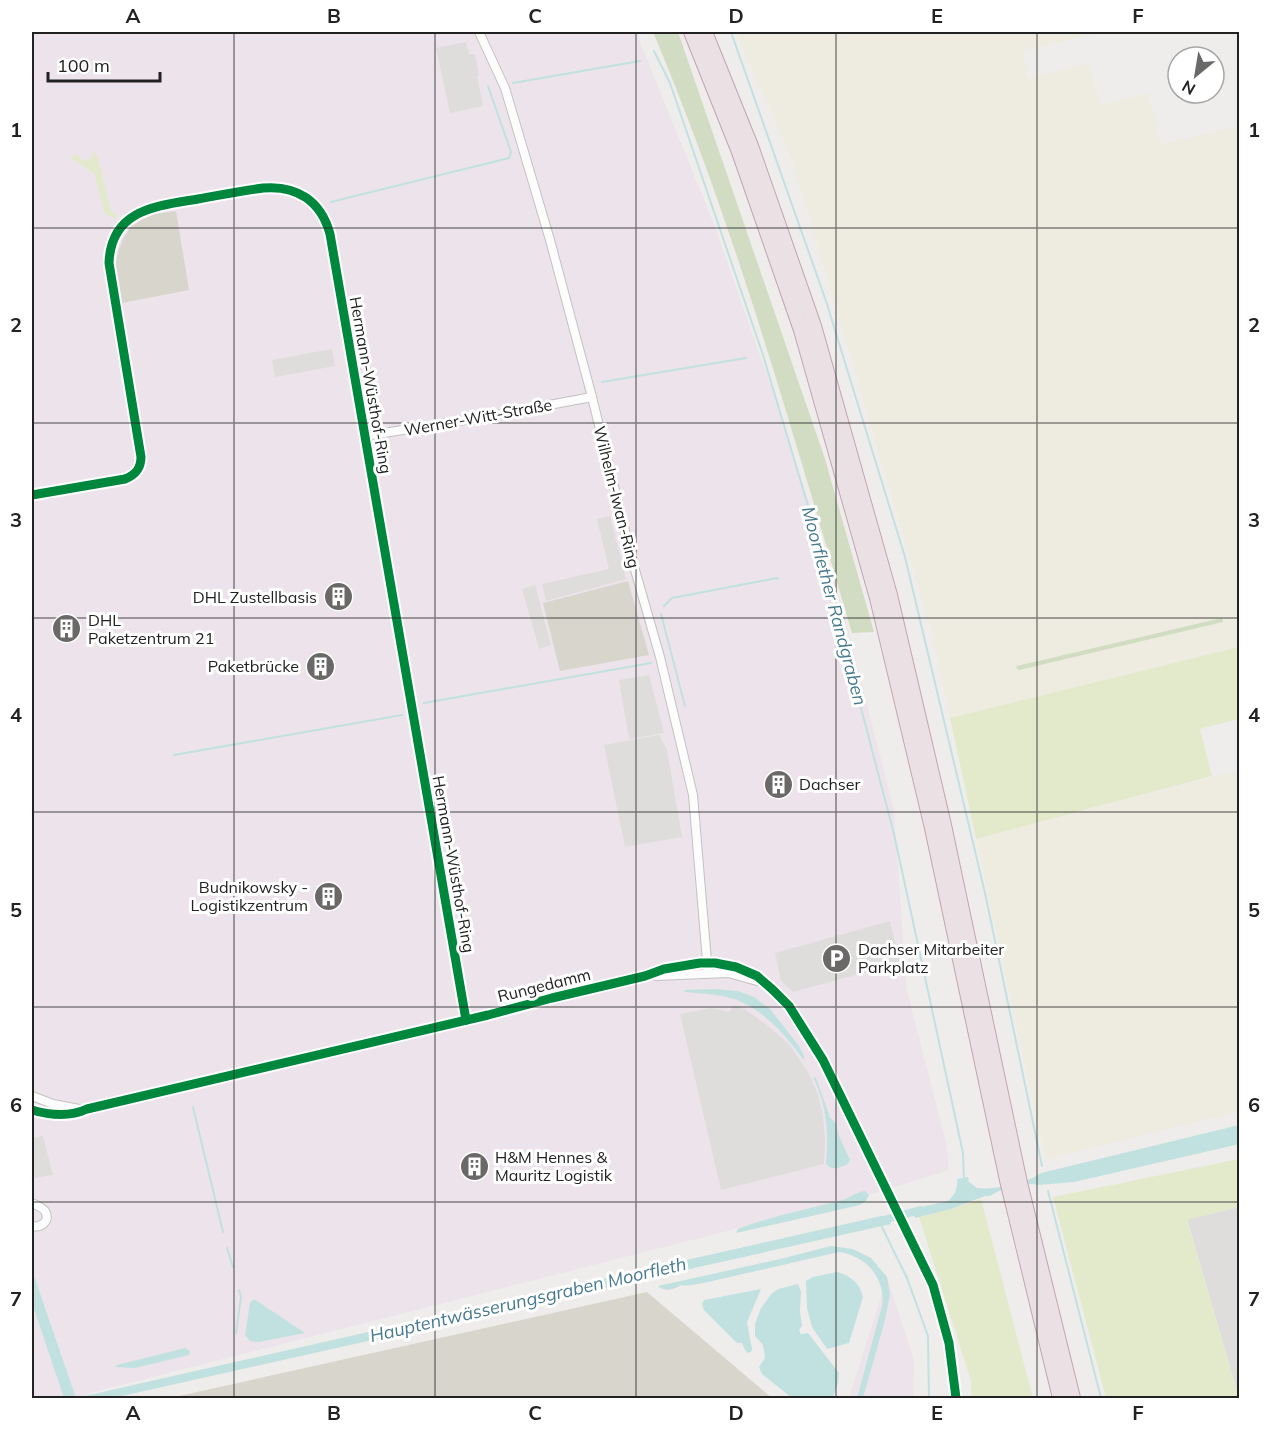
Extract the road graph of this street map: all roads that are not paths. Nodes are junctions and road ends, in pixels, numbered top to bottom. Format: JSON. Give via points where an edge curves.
{"nodes":[{"id":1,"x":479,"y":32,"type":"edge"},
{"id":2,"x":691,"y":32,"type":"edge"},
{"id":3,"x":705,"y":32,"type":"edge"},
{"id":4,"x":592,"y":397,"type":"junction"},
{"id":5,"x":365,"y":436,"type":"junction"},
{"id":6,"x":32,"y":495,"type":"edge"},
{"id":7,"x":707,"y":962,"type":"junction"},
{"id":8,"x":708,"y":973,"type":"junction"},
{"id":9,"x":645,"y":976,"type":"junction"},
{"id":10,"x":767,"y":985,"type":"junction"},
{"id":11,"x":466,"y":1020,"type":"junction"},
{"id":12,"x":32,"y":1096,"type":"edge"},
{"id":13,"x":87,"y":1109,"type":"junction"},
{"id":14,"x":32,"y":1110,"type":"edge"},
{"id":15,"x":1014,"y":1186,"type":"junction"},
{"id":16,"x":32,"y":1203,"type":"edge"},
{"id":17,"x":32,"y":1226,"type":"edge"},
{"id":18,"x":956,"y":1398,"type":"edge"},
{"id":19,"x":1060,"y":1398,"type":"edge"},
{"id":20,"x":1073,"y":1398,"type":"edge"}],
"edges":[{"from":1,"to":4,"type":"street","name":"Wilhelm-Iwan-Ring","via":[[505,88]]},
{"from":2,"to":15,"type":"highway","via":[[739,152],[801,330],[877,598]]},
{"from":3,"to":15,"type":"highway","via":[[751,146],[814,326],[890,595],[944,825]]},
{"from":4,"to":5,"type":"street","name":"Werner-Witt-Straße"},
{"from":4,"to":7,"type":"street","name":"Wilhelm-Iwan-Ring","via":[[693,795]]},
{"from":5,"to":6,"type":"street","name":"Hermann-Wüsthof-Ring","via":[[325,219],[312,202],[296,192],[277,187],[253,189],[149,208],[122,227],[109,256],[141,457],[139,468],[125,479]]},
{"from":5,"to":11,"type":"street","name":"Hermann-Wüsthof-Ring"},
{"from":7,"to":8,"type":"street","name":"Wilhelm-Iwan-Ring"},
{"from":7,"to":9,"type":"street","name":"Rungedamm"},
{"from":7,"to":10,"type":"street","name":"Rungedamm","via":[[736,967]]},
{"from":8,"to":9,"type":"street","name":"Rungedamm"},
{"from":8,"to":10,"type":"street","name":"Rungedamm","via":[[728,973]]},
{"from":9,"to":11,"type":"street","name":"Rungedamm"},
{"from":10,"to":18,"type":"street","name":"Rungedamm","via":[[789,1006],[823,1060],[933,1285],[950,1343]]},
{"from":11,"to":13,"type":"street","name":"Rungedamm"},
{"from":12,"to":13,"type":"street","name":"Rungedamm","via":[[65,1107]]},
{"from":13,"to":14,"type":"street","name":"Rungedamm","via":[[62,1114]]},
{"from":15,"to":19,"type":"highway"},
{"from":15,"to":20,"type":"highway"},
{"from":16,"to":17,"type":"street","via":[[47,1215],[43,1225]]}]}
